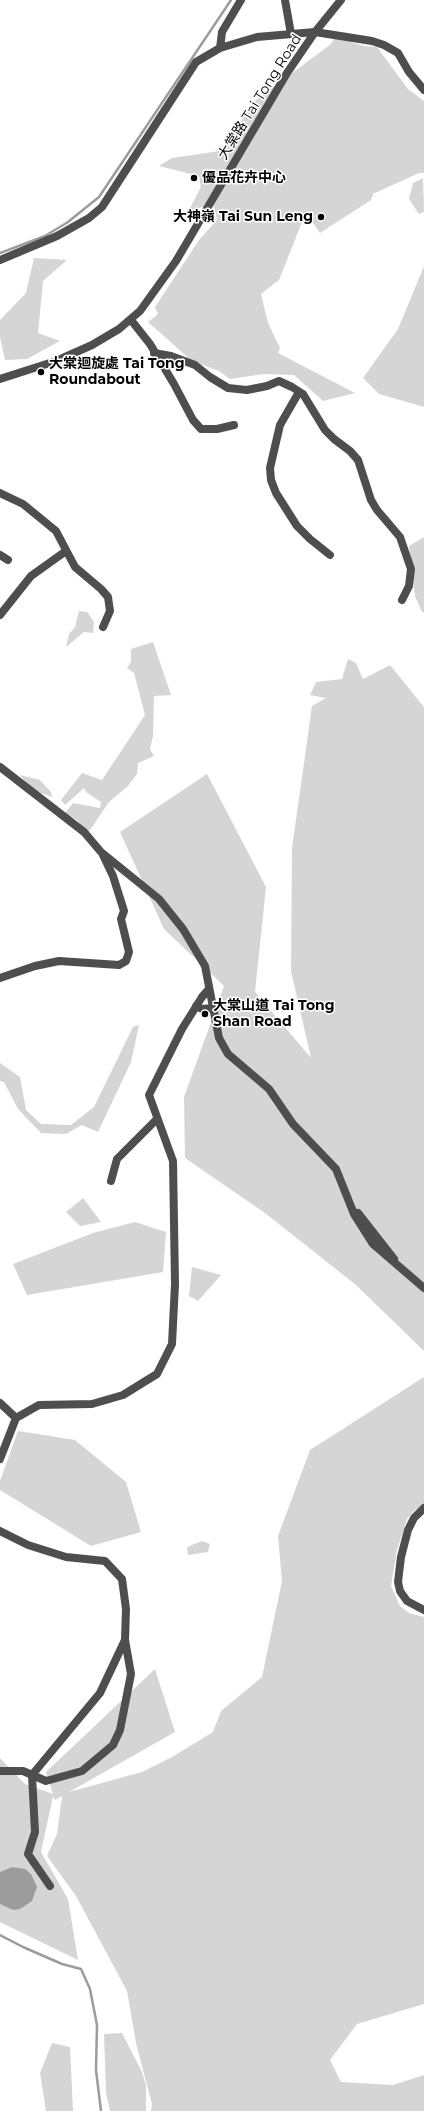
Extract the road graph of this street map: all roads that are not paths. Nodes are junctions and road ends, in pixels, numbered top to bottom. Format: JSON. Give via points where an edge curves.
{"nodes":[{"id":1,"x":241,"y":0,"type":"edge"},
{"id":2,"x":285,"y":0,"type":"edge"},
{"id":3,"x":341,"y":0,"type":"edge"},
{"id":4,"x":316,"y":32,"type":"junction"},
{"id":5,"x":291,"y":34,"type":"junction"},
{"id":6,"x":220,"y":48,"type":"junction"},
{"id":7,"x":424,"y":90,"type":"edge"},
{"id":8,"x":0,"y":260,"type":"edge"},
{"id":9,"x":131,"y":320,"type":"junction"},
{"id":10,"x":154,"y":353,"type":"junction"},
{"id":11,"x":0,"y":372,"type":"edge"},
{"id":12,"x":12,"y":374,"type":"junction"},
{"id":13,"x":0,"y":379,"type":"edge"},
{"id":14,"x":0,"y":383,"type":"edge"},
{"id":15,"x":299,"y":392,"type":"junction"},
{"id":16,"x":234,"y":425,"type":"dead end"},
{"id":17,"x":0,"y":492,"type":"edge"},
{"id":18,"x":66,"y":551,"type":"junction"},
{"id":19,"x":0,"y":555,"type":"edge"},
{"id":20,"x":330,"y":555,"type":"dead end"},
{"id":21,"x":8,"y":560,"type":"dead end"},
{"id":22,"x":402,"y":600,"type":"dead end"},
{"id":23,"x":0,"y":615,"type":"edge"},
{"id":24,"x":103,"y":627,"type":"dead end"},
{"id":25,"x":0,"y":767,"type":"edge"},
{"id":26,"x":101,"y":852,"type":"junction"},
{"id":27,"x":0,"y":978,"type":"edge"},
{"id":28,"x":209,"y":990,"type":"junction"},
{"id":29,"x":196,"y":1006,"type":"junction"},
{"id":30,"x":214,"y":1008,"type":"junction"},
{"id":31,"x":157,"y":1119,"type":"junction"},
{"id":32,"x":110,"y":1180,"type":"dead end"},
{"id":33,"x":424,"y":1288,"type":"edge"},
{"id":34,"x":0,"y":1403,"type":"edge"},
{"id":35,"x":16,"y":1418,"type":"junction"},
{"id":36,"x":0,"y":1459,"type":"edge"},
{"id":37,"x":424,"y":1508,"type":"edge"},
{"id":38,"x":0,"y":1531,"type":"edge"},
{"id":39,"x":424,"y":1610,"type":"edge"},
{"id":40,"x":125,"y":1640,"type":"junction"},
{"id":41,"x":0,"y":1771,"type":"edge"},
{"id":42,"x":32,"y":1775,"type":"junction"},
{"id":43,"x":50,"y":1886,"type":"dead end"}],
"edges":[{"from":1,"to":6,"type":"street","via":[[222,32]]},
{"from":2,"to":5,"type":"street"},
{"from":3,"to":4,"type":"street","name":"大棠路 Tai Tong Road"},
{"from":4,"to":5,"type":"street"},
{"from":4,"to":7,"type":"street","via":[[332,33],[384,45],[398,53]]},
{"from":4,"to":9,"type":"street","name":"大棠路 Tai Tong Road","via":[[287,73],[176,261]]},
{"from":5,"to":6,"type":"street","via":[[257,37]]},
{"from":6,"to":8,"type":"street","via":[[196,62],[102,207],[89,218],[57,236]]},
{"from":9,"to":10,"type":"street"},
{"from":9,"to":12,"type":"street","name":"大棠路 Tai Tong Road","via":[[92,345],[56,361]]},
{"from":10,"to":15,"type":"street","via":[[195,365],[210,378],[228,388],[247,390],[279,381]]},
{"from":10,"to":16,"type":"street","via":[[193,420],[201,429]]},
{"from":11,"to":12,"type":"street","name":"大棠路 Tai Tong Road"},
{"from":12,"to":13,"type":"street","name":"大棠路 Tai Tong Road"},
{"from":12,"to":14,"type":"street"},
{"from":15,"to":20,"type":"street","via":[[280,425],[270,468],[271,480],[276,493],[297,526]]},
{"from":15,"to":22,"type":"street","via":[[303,394],[325,430],[358,460],[371,500],[400,537],[411,569],[409,586]]},
{"from":17,"to":18,"type":"street","via":[[42,518],[56,531]]},
{"from":18,"to":23,"type":"street","via":[[31,576]]},
{"from":18,"to":24,"type":"street","via":[[75,567],[108,597],[110,612]]},
{"from":19,"to":21,"type":"street"},
{"from":25,"to":26,"type":"street","via":[[84,832]]},
{"from":26,"to":27,"type":"street","via":[[113,876],[124,911],[121,919],[129,952],[126,961],[119,965],[59,961]]},
{"from":26,"to":28,"type":"street","via":[[159,899],[183,929],[205,966]]},
{"from":28,"to":29,"type":"street"},
{"from":28,"to":30,"type":"street"},
{"from":29,"to":30,"type":"street","via":[[202,1009]]},
{"from":29,"to":31,"type":"street","via":[[149,1095]]},
{"from":30,"to":33,"type":"street","via":[[220,1038],[228,1054],[269,1089],[293,1124],[336,1169],[348,1199],[401,1268]]},
{"from":31,"to":32,"type":"street","via":[[117,1158]]},
{"from":31,"to":35,"type":"street","via":[[173,1161],[175,1284],[172,1344],[157,1374],[123,1395],[92,1404],[39,1405]]},
{"from":34,"to":35,"type":"street"},
{"from":35,"to":36,"type":"street"},
{"from":37,"to":39,"type":"street","via":[[414,1518],[408,1530],[398,1582],[400,1591],[407,1601]]},
{"from":38,"to":40,"type":"street","via":[[28,1545],[66,1557],[105,1561],[122,1579],[126,1609]]},
{"from":40,"to":42,"type":"street","via":[[100,1694]]},
{"from":40,"to":42,"type":"street","via":[[131,1674],[120,1730],[113,1745],[82,1771],[46,1781]]},
{"from":41,"to":42,"type":"street","via":[[16,1770]]},
{"from":42,"to":43,"type":"street","via":[[34,1832],[28,1854]]}]}
